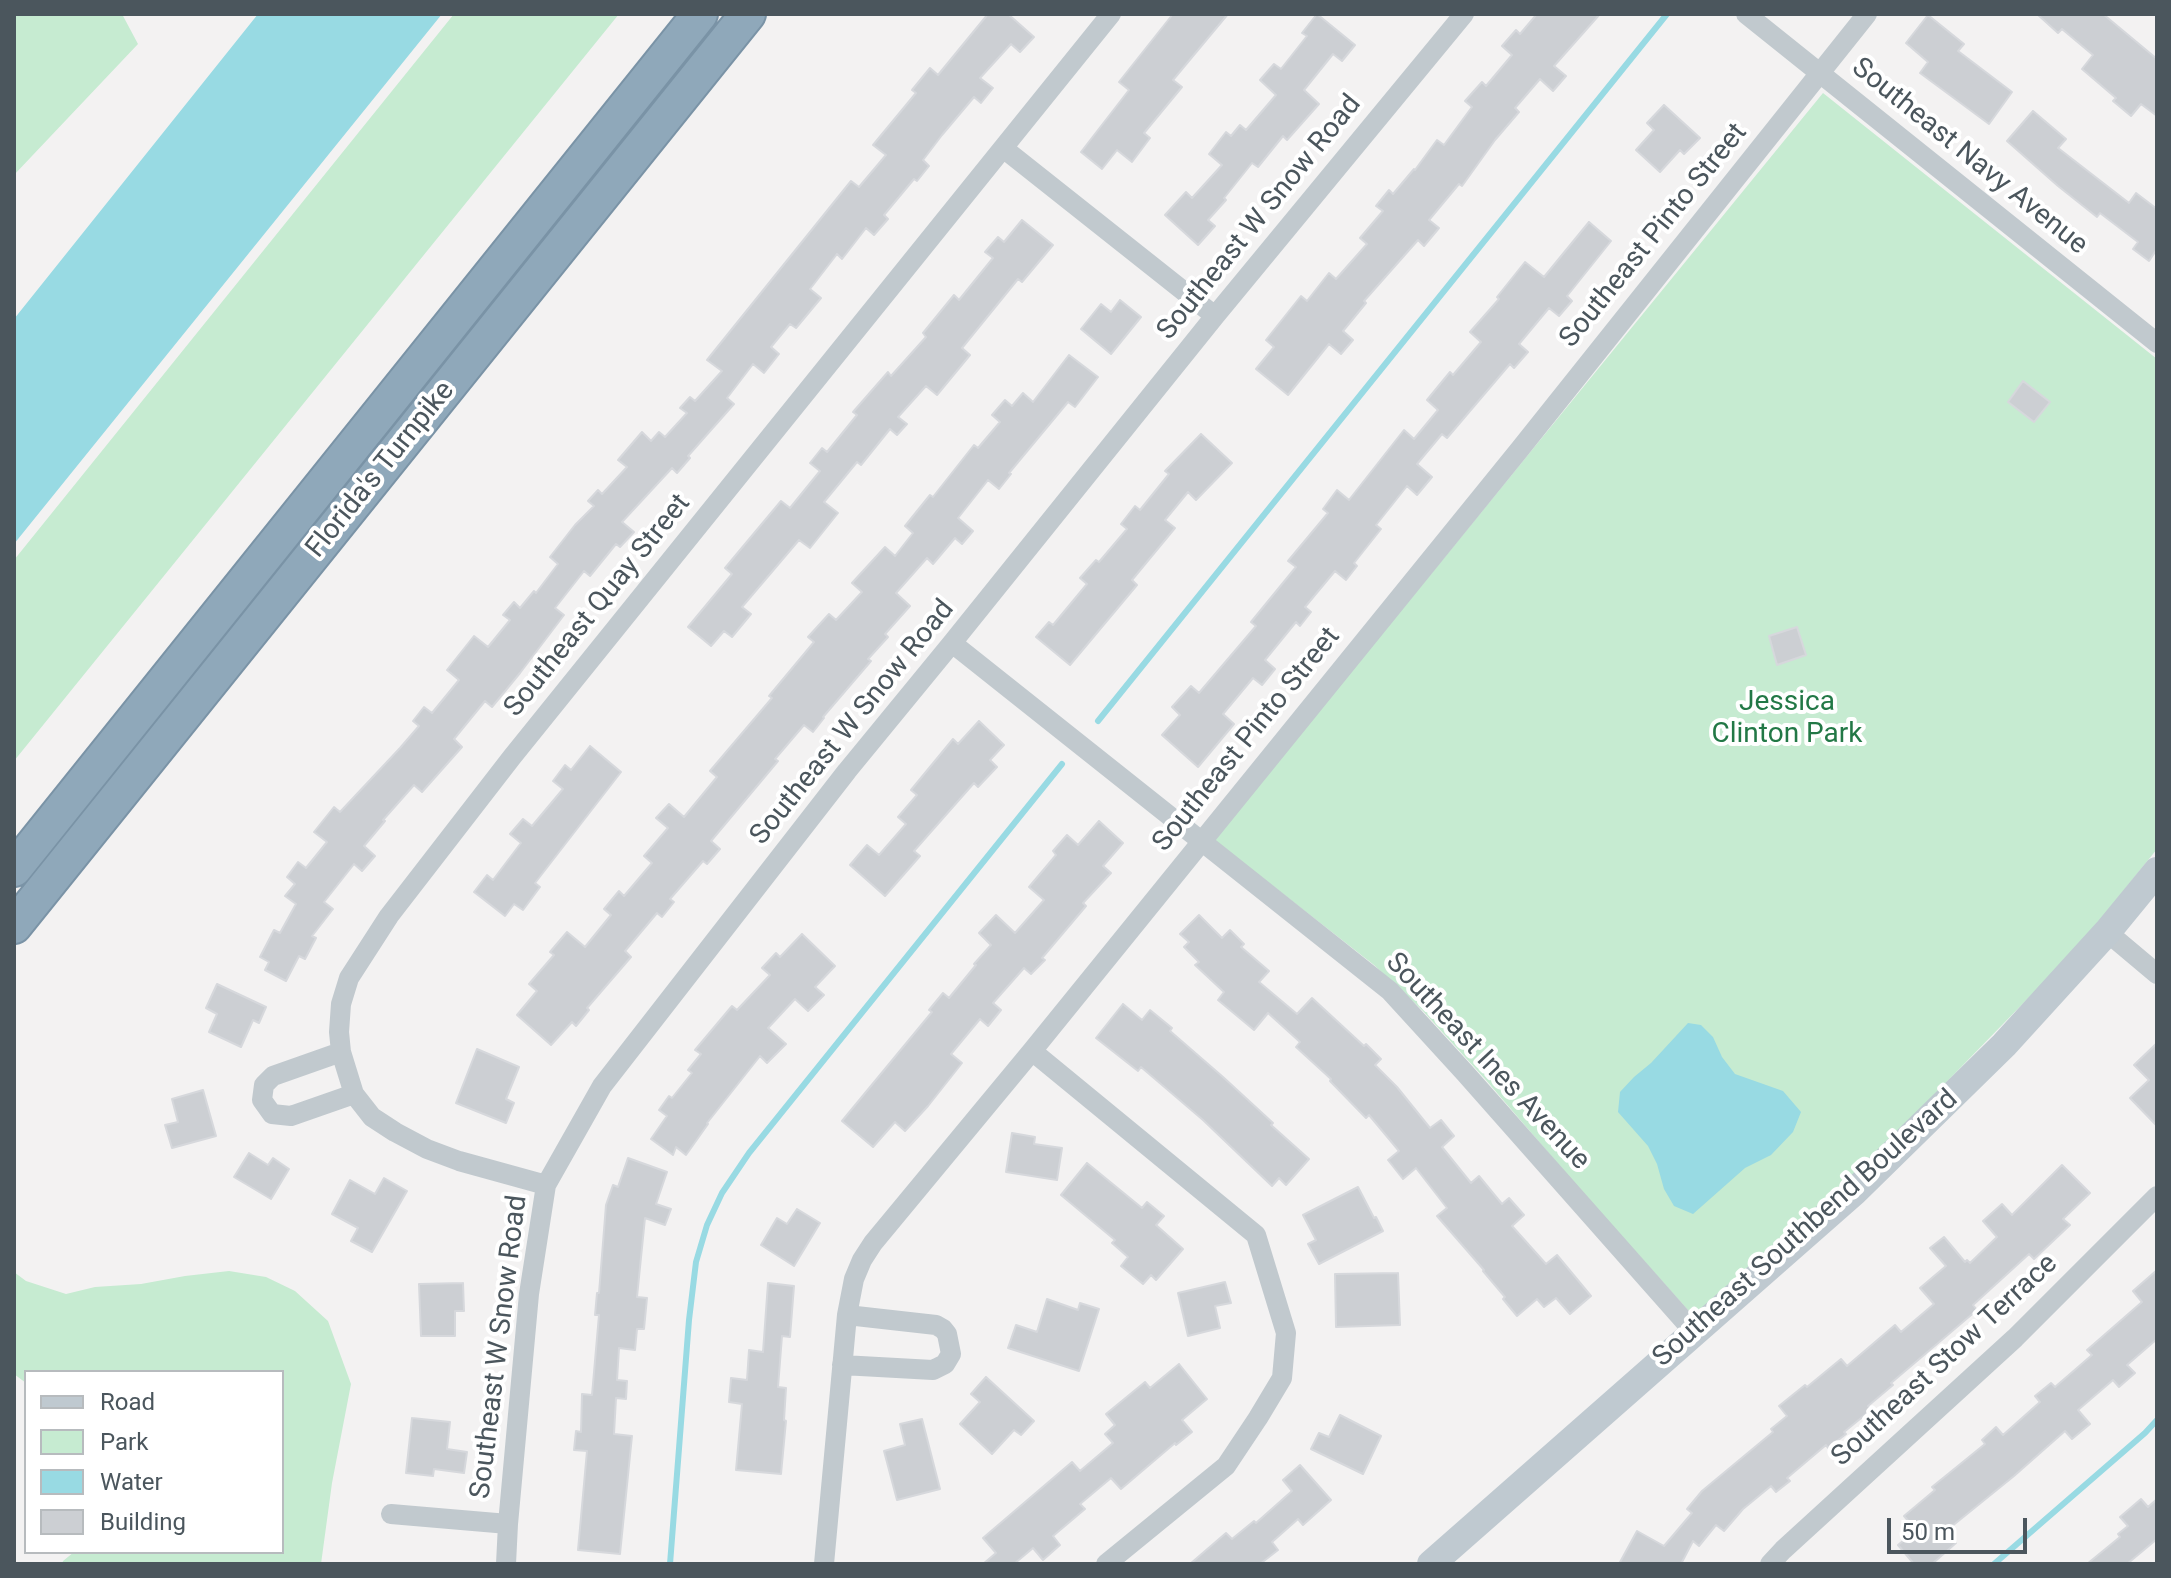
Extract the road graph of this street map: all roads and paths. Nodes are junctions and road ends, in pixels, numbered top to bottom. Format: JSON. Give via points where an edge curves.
{"nodes":[{"id":1,"x":700,"y":14,"type":"edge"},
{"id":2,"x":748,"y":14,"type":"edge"},
{"id":3,"x":1111,"y":14,"type":"edge"},
{"id":4,"x":1464,"y":14,"type":"edge"},
{"id":5,"x":1746,"y":14,"type":"edge"},
{"id":6,"x":1867,"y":14,"type":"edge"},
{"id":7,"x":1820,"y":73,"type":"junction"},
{"id":8,"x":1003,"y":148,"type":"junction"},
{"id":9,"x":1215,"y":316,"type":"junction"},
{"id":10,"x":2157,"y":343,"type":"edge"},
{"id":11,"x":952,"y":643,"type":"junction"},
{"id":12,"x":1201,"y":842,"type":"junction"},
{"id":13,"x":14,"y":869,"type":"edge"},
{"id":14,"x":2157,"y":871,"type":"edge"},
{"id":15,"x":14,"y":926,"type":"edge"},
{"id":16,"x":2107,"y":932,"type":"junction"},
{"id":17,"x":2157,"y":974,"type":"edge"},
{"id":18,"x":1032,"y":1051,"type":"junction"},
{"id":19,"x":341,"y":1052,"type":"junction"},
{"id":20,"x":354,"y":1094,"type":"junction"},
{"id":21,"x":546,"y":1185,"type":"junction"},
{"id":22,"x":2157,"y":1196,"type":"edge"},
{"id":23,"x":847,"y":1315,"type":"junction"},
{"id":24,"x":1695,"y":1333,"type":"junction"},
{"id":25,"x":842,"y":1365,"type":"junction"},
{"id":26,"x":391,"y":1514,"type":"dead end"},
{"id":27,"x":508,"y":1524,"type":"junction"},
{"id":28,"x":506,"y":1564,"type":"edge"},
{"id":29,"x":824,"y":1564,"type":"edge"},
{"id":30,"x":1106,"y":1564,"type":"edge"},
{"id":31,"x":1431,"y":1564,"type":"edge"},
{"id":32,"x":1770,"y":1564,"type":"edge"}],
"edges":[{"from":1,"to":13,"type":"highway","name":"Florida's Turnpike"},
{"from":2,"to":15,"type":"highway","name":"Florida's Turnpike"},
{"from":3,"to":8,"type":"street","name":"Southeast Quay Street"},
{"from":4,"to":9,"type":"street","name":"Southeast W Snow Road"},
{"from":5,"to":7,"type":"street","name":"Southeast Navy Avenue"},
{"from":6,"to":7,"type":"street","name":"Southeast Pinto Street"},
{"from":7,"to":10,"type":"street","name":"Southeast Navy Avenue"},
{"from":7,"to":12,"type":"street","name":"Southeast Pinto Street"},
{"from":8,"to":9,"type":"street"},
{"from":8,"to":19,"type":"street","name":"Southeast Quay Street","via":[[389,916],[349,978],[341,1004]]},
{"from":9,"to":11,"type":"street","name":"Southeast W Snow Road"},
{"from":11,"to":12,"type":"street","name":"Southeast Ines Avenue"},
{"from":11,"to":21,"type":"street","name":"Southeast W Snow Road","via":[[602,1086]]},
{"from":12,"to":18,"type":"street","name":"Southeast Pinto Street"},
{"from":12,"to":24,"type":"street","name":"Southeast Ines Avenue","via":[[1390,991]]},
{"from":14,"to":16,"type":"street","name":"Southeast Southbend Boulevard"},
{"from":16,"to":17,"type":"street"},
{"from":16,"to":24,"type":"street","name":"Southeast Southbend Boulevard","via":[[2004,1045],[1854,1192]]},
{"from":18,"to":23,"type":"street","name":"Southeast Pinto Street","via":[[873,1243],[854,1279]]},
{"from":18,"to":30,"type":"street","via":[[1256,1235],[1286,1333],[1282,1378],[1226,1466]]},
{"from":19,"to":20,"type":"street","name":"Southeast Quay Street"},
{"from":19,"to":20,"type":"street","via":[[273,1076],[264,1085],[262,1100],[272,1114],[291,1116]]},
{"from":20,"to":21,"type":"street","name":"Southeast Quay Street","via":[[372,1117],[427,1149]]},
{"from":21,"to":27,"type":"street","name":"Southeast W Snow Road","via":[[529,1294]]},
{"from":22,"to":32,"type":"street","name":"Southeast Stow Terrace","via":[[2015,1338]]},
{"from":23,"to":25,"type":"street","name":"Southeast Pinto Street"},
{"from":23,"to":25,"type":"street","via":[[936,1325],[947,1334],[951,1354],[933,1370]]},
{"from":24,"to":31,"type":"street","name":"Southeast Southbend Boulevard"},
{"from":25,"to":29,"type":"street","name":"Southeast Pinto Street"},
{"from":26,"to":27,"type":"street"},
{"from":27,"to":28,"type":"street","name":"Southeast W Snow Road"}]}
